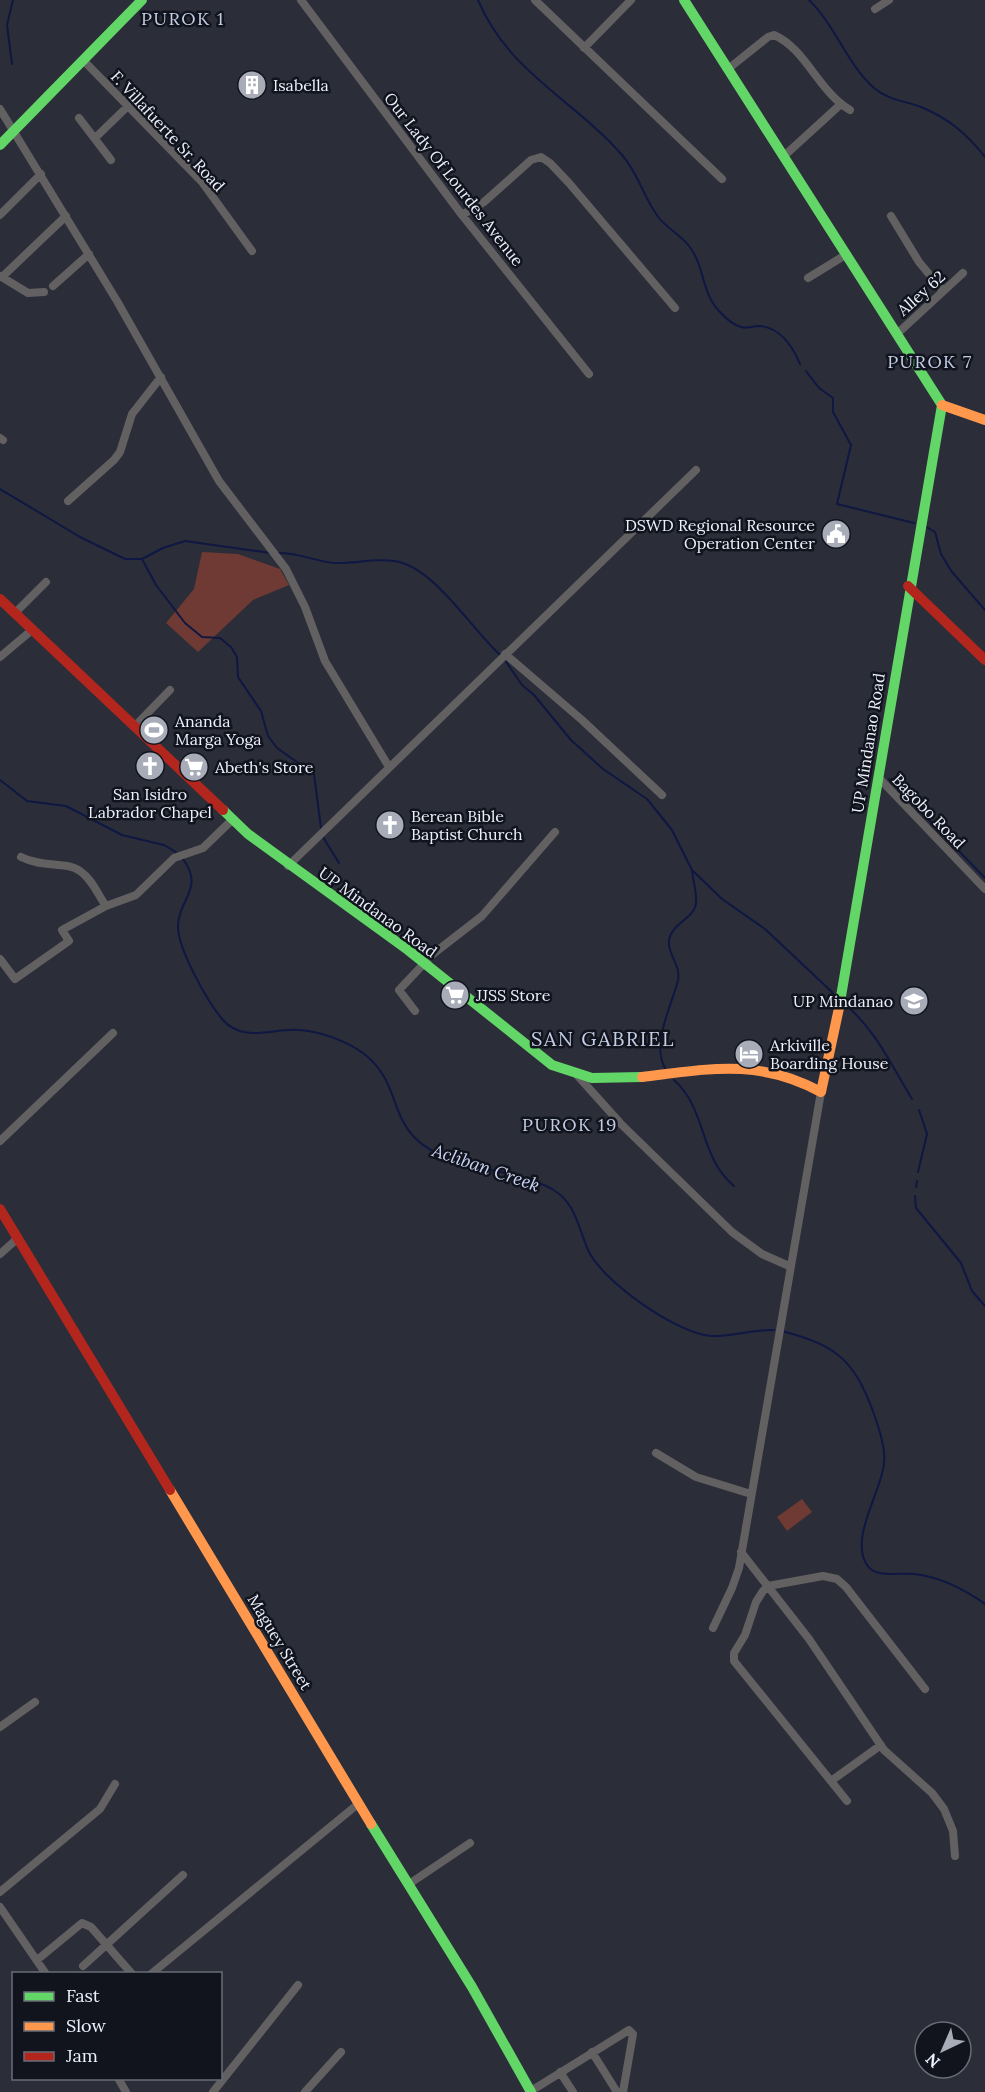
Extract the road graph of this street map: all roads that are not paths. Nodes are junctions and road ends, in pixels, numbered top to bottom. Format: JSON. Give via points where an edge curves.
{"nodes":[{"id":1,"x":142,"y":0,"type":"edge"},
{"id":2,"x":301,"y":0,"type":"edge"},
{"id":3,"x":534,"y":0,"type":"edge"},
{"id":4,"x":684,"y":0,"type":"edge"},
{"id":5,"x":889,"y":0,"type":"edge"},
{"id":6,"x":626,"y":2,"type":"edge"},
{"id":7,"x":875,"y":9,"type":"dead end"},
{"id":8,"x":584,"y":48,"type":"junction"},
{"id":9,"x":83,"y":60,"type":"junction"},
{"id":10,"x":728,"y":69,"type":"junction"},
{"id":11,"x":841,"y":104,"type":"junction"},
{"id":12,"x":128,"y":106,"type":"junction"},
{"id":13,"x":0,"y":109,"type":"edge"},
{"id":14,"x":850,"y":110,"type":"dead end"},
{"id":15,"x":79,"y":118,"type":"dead end"},
{"id":16,"x":14,"y":130,"type":"junction"},
{"id":17,"x":95,"y":138,"type":"junction"},
{"id":18,"x":0,"y":145,"type":"edge"},
{"id":19,"x":783,"y":156,"type":"junction"},
{"id":20,"x":111,"y":160,"type":"dead end"},
{"id":21,"x":41,"y":174,"type":"junction"},
{"id":22,"x":722,"y":179,"type":"dead end"},
{"id":23,"x":462,"y":214,"type":"junction"},
{"id":24,"x":0,"y":215,"type":"edge"},
{"id":25,"x":66,"y":216,"type":"junction"},
{"id":26,"x":891,"y":216,"type":"dead end"},
{"id":27,"x":252,"y":251,"type":"dead end"},
{"id":28,"x":89,"y":254,"type":"junction"},
{"id":29,"x":847,"y":254,"type":"junction"},
{"id":30,"x":963,"y":273,"type":"dead end"},
{"id":31,"x":1,"y":277,"type":"edge"},
{"id":32,"x":808,"y":279,"type":"dead end"},
{"id":33,"x":52,"y":286,"type":"dead end"},
{"id":34,"x":943,"y":291,"type":"junction"},
{"id":35,"x":44,"y":292,"type":"dead end"},
{"id":36,"x":675,"y":308,"type":"dead end"},
{"id":37,"x":898,"y":333,"type":"junction"},
{"id":38,"x":589,"y":374,"type":"dead end"},
{"id":39,"x":160,"y":377,"type":"junction"},
{"id":40,"x":942,"y":405,"type":"junction"},
{"id":41,"x":985,"y":420,"type":"edge"},
{"id":42,"x":696,"y":470,"type":"dead end"},
{"id":43,"x":68,"y":501,"type":"dead end"},
{"id":44,"x":46,"y":582,"type":"dead end"},
{"id":45,"x":909,"y":582,"type":"junction"},
{"id":46,"x":0,"y":599,"type":"edge"},
{"id":47,"x":928,"y":601,"type":"junction"},
{"id":48,"x":15,"y":613,"type":"junction"},
{"id":49,"x":32,"y":630,"type":"junction"},
{"id":50,"x":985,"y":650,"type":"edge"},
{"id":51,"x":505,"y":654,"type":"junction"},
{"id":52,"x":0,"y":657,"type":"edge"},
{"id":53,"x":985,"y":660,"type":"edge"},
{"id":54,"x":170,"y":690,"type":"dead end"},
{"id":55,"x":134,"y":727,"type":"junction"},
{"id":56,"x":389,"y":767,"type":"junction"},
{"id":57,"x":878,"y":777,"type":"junction"},
{"id":58,"x":662,"y":795,"type":"dead end"},
{"id":59,"x":232,"y":820,"type":"junction"},
{"id":60,"x":555,"y":832,"type":"dead end"},
{"id":61,"x":21,"y":857,"type":"dead end"},
{"id":62,"x":288,"y":866,"type":"junction"},
{"id":63,"x":985,"y":889,"type":"edge"},
{"id":64,"x":106,"y":906,"type":"junction"},
{"id":65,"x":0,"y":959,"type":"edge"},
{"id":66,"x":424,"y":963,"type":"junction"},
{"id":67,"x":415,"y":1011,"type":"dead end"},
{"id":68,"x":113,"y":1033,"type":"dead end"},
{"id":69,"x":577,"y":1075,"type":"junction"},
{"id":70,"x":822,"y":1089,"type":"junction"},
{"id":71,"x":0,"y":1141,"type":"edge"},
{"id":72,"x":0,"y":1209,"type":"edge"},
{"id":73,"x":18,"y":1238,"type":"junction"},
{"id":74,"x":0,"y":1254,"type":"edge"},
{"id":75,"x":789,"y":1266,"type":"junction"},
{"id":76,"x":656,"y":1453,"type":"dead end"},
{"id":77,"x":751,"y":1494,"type":"junction"},
{"id":78,"x":741,"y":1552,"type":"junction"},
{"id":79,"x":768,"y":1586,"type":"junction"},
{"id":80,"x":713,"y":1628,"type":"dead end"},
{"id":81,"x":925,"y":1689,"type":"dead end"},
{"id":82,"x":34,"y":1702,"type":"dead end"},
{"id":83,"x":0,"y":1727,"type":"edge"},
{"id":84,"x":881,"y":1745,"type":"junction"},
{"id":85,"x":831,"y":1781,"type":"junction"},
{"id":86,"x":115,"y":1784,"type":"dead end"},
{"id":87,"x":847,"y":1801,"type":"dead end"},
{"id":88,"x":358,"y":1804,"type":"junction"},
{"id":89,"x":470,"y":1843,"type":"dead end"},
{"id":90,"x":955,"y":1856,"type":"dead end"},
{"id":91,"x":183,"y":1875,"type":"dead end"},
{"id":92,"x":409,"y":1884,"type":"junction"},
{"id":93,"x":0,"y":1892,"type":"edge"},
{"id":94,"x":1,"y":1910,"type":"edge"},
{"id":95,"x":107,"y":1945,"type":"junction"},
{"id":96,"x":37,"y":1960,"type":"junction"},
{"id":97,"x":83,"y":1966,"type":"dead end"},
{"id":98,"x":45,"y":1972,"type":"edge"},
{"id":99,"x":130,"y":1972,"type":"edge"},
{"id":100,"x":153,"y":1972,"type":"edge"},
{"id":101,"x":297,"y":1985,"type":"dead end"},
{"id":102,"x":341,"y":2052,"type":"dead end"},
{"id":103,"x":592,"y":2052,"type":"junction"},
{"id":104,"x":561,"y":2072,"type":"junction"},
{"id":105,"x":213,"y":2092,"type":"edge"},
{"id":106,"x":305,"y":2092,"type":"edge"},
{"id":107,"x":531,"y":2092,"type":"edge"},
{"id":108,"x":573,"y":2092,"type":"edge"},
{"id":109,"x":617,"y":2092,"type":"edge"},
{"id":110,"x":623,"y":2092,"type":"edge"}],
"edges":[{"from":1,"to":9,"type":"street"},
{"from":2,"to":23,"type":"street","name":"Our Lady Of Lourdes Avenue"},
{"from":3,"to":8,"type":"street"},
{"from":4,"to":10,"type":"street"},
{"from":5,"to":7,"type":"street"},
{"from":6,"to":8,"type":"street"},
{"from":8,"to":22,"type":"street"},
{"from":9,"to":12,"type":"street","name":"F. Villafuerte Sr. Road"},
{"from":9,"to":16,"type":"street"},
{"from":10,"to":11,"type":"street","via":[[774,35],[789,44]]},
{"from":10,"to":19,"type":"street"},
{"from":11,"to":14,"type":"street"},
{"from":11,"to":19,"type":"street"},
{"from":12,"to":17,"type":"street"},
{"from":12,"to":27,"type":"street","name":"F. Villafuerte Sr. Road","via":[[202,183]]},
{"from":13,"to":16,"type":"street"},
{"from":15,"to":17,"type":"street"},
{"from":16,"to":18,"type":"street"},
{"from":16,"to":21,"type":"street"},
{"from":17,"to":20,"type":"street"},
{"from":19,"to":29,"type":"street"},
{"from":21,"to":24,"type":"street"},
{"from":21,"to":25,"type":"street"},
{"from":23,"to":36,"type":"street","via":[[475,209],[531,160],[541,157],[569,183]]},
{"from":23,"to":38,"type":"street","name":"Our Lady Of Lourdes Avenue"},
{"from":25,"to":28,"type":"street"},
{"from":25,"to":31,"type":"street"},
{"from":26,"to":34,"type":"street","via":[[919,262]]},
{"from":28,"to":33,"type":"street"},
{"from":28,"to":39,"type":"street"},
{"from":29,"to":32,"type":"street"},
{"from":29,"to":37,"type":"street"},
{"from":30,"to":34,"type":"street","name":"Alley 62"},
{"from":31,"to":35,"type":"street","via":[[28,293]]},
{"from":34,"to":37,"type":"street","name":"Alley 62"},
{"from":37,"to":40,"type":"street"},
{"from":39,"to":43,"type":"street","via":[[132,414],[120,452]]},
{"from":39,"to":56,"type":"street","via":[[219,481],[286,569],[325,661]]},
{"from":40,"to":41,"type":"street"},
{"from":40,"to":45,"type":"street","name":"UP Mindanao Road"},
{"from":42,"to":51,"type":"street"},
{"from":44,"to":48,"type":"street"},
{"from":45,"to":47,"type":"street"},
{"from":45,"to":57,"type":"street","name":"UP Mindanao Road"},
{"from":46,"to":48,"type":"street","name":"UP Mindanao Road"},
{"from":47,"to":50,"type":"street"},
{"from":47,"to":53,"type":"street"},
{"from":48,"to":49,"type":"street","name":"UP Mindanao Road"},
{"from":49,"to":52,"type":"street"},
{"from":49,"to":55,"type":"street","name":"UP Mindanao Road"},
{"from":51,"to":56,"type":"street"},
{"from":51,"to":58,"type":"street"},
{"from":54,"to":55,"type":"street"},
{"from":55,"to":59,"type":"street","name":"UP Mindanao Road"},
{"from":56,"to":62,"type":"street"},
{"from":57,"to":63,"type":"street","name":"Bagobo Road"},
{"from":57,"to":70,"type":"street","name":"UP Mindanao Road"},
{"from":59,"to":62,"type":"street","name":"UP Mindanao Road"},
{"from":59,"to":64,"type":"street","via":[[203,848],[174,858],[136,896]]},
{"from":60,"to":66,"type":"street","via":[[482,916]]},
{"from":61,"to":64,"type":"street","via":[[37,864],[79,870]]},
{"from":62,"to":66,"type":"street","name":"UP Mindanao Road"},
{"from":64,"to":65,"type":"street","via":[[62,930],[69,941],[15,979]]},
{"from":66,"to":67,"type":"street","via":[[399,990]]},
{"from":66,"to":69,"type":"street","name":"UP Mindanao Road","via":[[552,1065]]},
{"from":68,"to":71,"type":"street"},
{"from":69,"to":70,"type":"street","name":"UP Mindanao Road","via":[[634,1077],[739,1067]]},
{"from":69,"to":75,"type":"street","via":[[621,1124],[732,1232],[762,1254]]},
{"from":70,"to":75,"type":"street"},
{"from":72,"to":73,"type":"street","name":"Maguey Street"},
{"from":73,"to":74,"type":"street"},
{"from":73,"to":88,"type":"street","name":"Maguey Street"},
{"from":75,"to":77,"type":"street"},
{"from":76,"to":77,"type":"street","via":[[696,1477]]},
{"from":77,"to":78,"type":"street"},
{"from":78,"to":79,"type":"street"},
{"from":78,"to":80,"type":"street","via":[[732,1588]]},
{"from":79,"to":81,"type":"street","via":[[823,1576],[837,1579]]},
{"from":79,"to":84,"type":"street"},
{"from":79,"to":85,"type":"street","via":[[756,1602],[734,1661]]},
{"from":82,"to":83,"type":"street"},
{"from":84,"to":85,"type":"street"},
{"from":84,"to":90,"type":"street","via":[[944,1809],[953,1831]]},
{"from":85,"to":87,"type":"street"},
{"from":86,"to":93,"type":"street","via":[[100,1809]]},
{"from":88,"to":92,"type":"street","name":"Maguey Street"},
{"from":88,"to":100,"type":"street"},
{"from":89,"to":92,"type":"street"},
{"from":91,"to":95,"type":"street"},
{"from":92,"to":107,"type":"street","name":"Maguey Street"},
{"from":94,"to":96,"type":"street"},
{"from":95,"to":96,"type":"street","via":[[82,1923]]},
{"from":95,"to":97,"type":"street"},
{"from":95,"to":99,"type":"street"},
{"from":96,"to":98,"type":"street"},
{"from":101,"to":105,"type":"street"},
{"from":102,"to":106,"type":"street"},
{"from":103,"to":104,"type":"street"},
{"from":103,"to":109,"type":"street"},
{"from":103,"to":110,"type":"street","via":[[627,2030],[632,2031]]},
{"from":104,"to":107,"type":"street"},
{"from":104,"to":108,"type":"street"}]}
